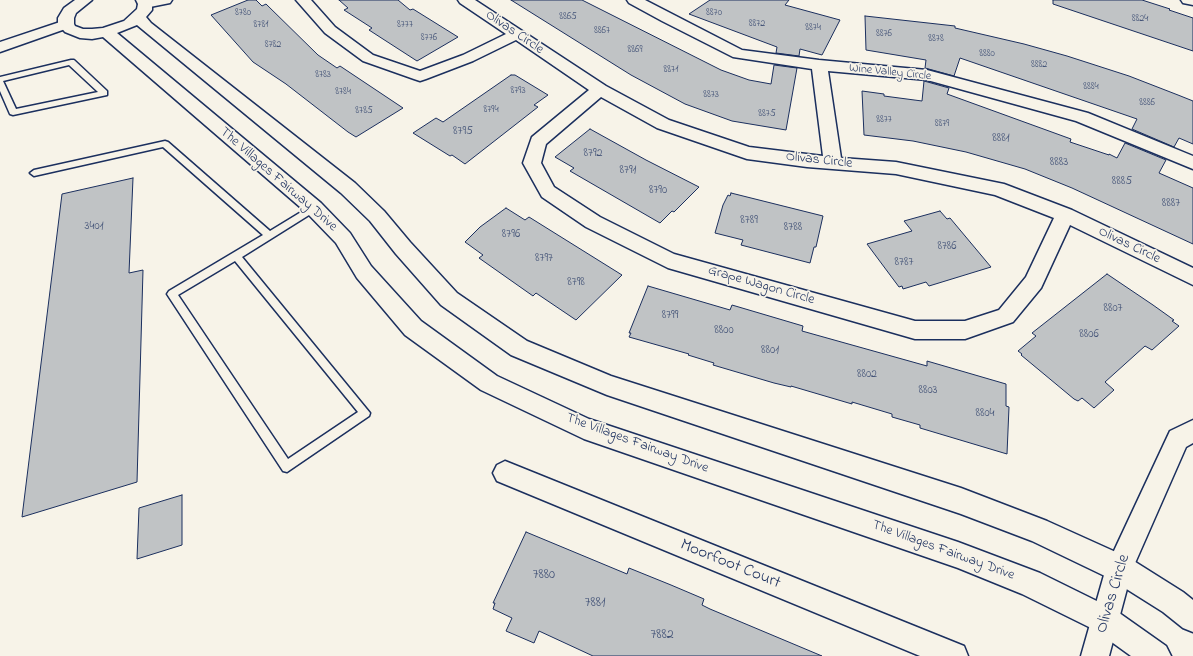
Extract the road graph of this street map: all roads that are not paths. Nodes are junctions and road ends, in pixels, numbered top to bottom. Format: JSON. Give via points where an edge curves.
{"nodes":[{"id":1,"x":85,"y":0,"type":"edge"},
{"id":2,"x":166,"y":0,"type":"edge"},
{"id":3,"x":302,"y":0,"type":"edge"},
{"id":4,"x":465,"y":0,"type":"edge"},
{"id":5,"x":634,"y":0,"type":"edge"},
{"id":6,"x":1188,"y":0,"type":"edge"},
{"id":7,"x":1193,"y":1,"type":"edge"},
{"id":8,"x":142,"y":7,"type":"edge"},
{"id":9,"x":66,"y":24,"type":"junction"},
{"id":10,"x":106,"y":32,"type":"junction"},
{"id":11,"x":515,"y":35,"type":"junction"},
{"id":12,"x":0,"y":47,"type":"edge"},
{"id":13,"x":819,"y":65,"type":"junction"},
{"id":14,"x":0,"y":80,"type":"edge"},
{"id":15,"x":600,"y":90,"type":"junction"},
{"id":16,"x":833,"y":163,"type":"junction"},
{"id":17,"x":1193,"y":163,"type":"edge"},
{"id":18,"x":34,"y":174,"type":"dead end"},
{"id":19,"x":314,"y":208,"type":"junction"},
{"id":20,"x":1065,"y":216,"type":"junction"},
{"id":21,"x":269,"y":235,"type":"junction"},
{"id":22,"x":236,"y":256,"type":"junction"},
{"id":23,"x":1193,"y":277,"type":"edge"},
{"id":24,"x":1193,"y":431,"type":"edge"},
{"id":25,"x":505,"y":473,"type":"dead end"},
{"id":26,"x":1119,"y":568,"type":"junction"},
{"id":27,"x":1193,"y":618,"type":"edge"},
{"id":28,"x":1105,"y":620,"type":"junction"},
{"id":29,"x":954,"y":656,"type":"edge"},
{"id":30,"x":1096,"y":656,"type":"edge"},
{"id":31,"x":1156,"y":656,"type":"edge"}],
"edges":[{"from":1,"to":9,"type":"street","via":[[69,12]]},
{"from":2,"to":8,"type":"street"},
{"from":3,"to":11,"type":"street","via":[[330,30],[368,58],[420,76],[468,58]]},
{"from":4,"to":11,"type":"street","name":"Olivas Circle"},
{"from":5,"to":13,"type":"street","name":"Wine Valley Circle","via":[[738,54]]},
{"from":6,"to":7,"type":"street"},
{"from":8,"to":10,"type":"street","via":[[129,24]]},
{"from":8,"to":26,"type":"street","via":[[146,26],[348,188],[377,216],[449,299],[519,348],[607,385],[961,501],[1038,530]]},
{"from":9,"to":10,"type":"street","via":[[70,30],[80,33]]},
{"from":9,"to":12,"type":"street"},
{"from":10,"to":19,"type":"street","name":"The Villages Fairway Drive"},
{"from":11,"to":15,"type":"street","name":"Olivas Circle"},
{"from":13,"to":16,"type":"street"},
{"from":13,"to":17,"type":"street","name":"Wine Valley Circle","via":[[927,75],[1082,117]]},
{"from":14,"to":14,"type":"lane","via":[[13,112],[104,93],[71,62]]},
{"from":15,"to":16,"type":"street","name":"Olivas Circle","via":[[663,124],[747,153]]},
{"from":15,"to":20,"type":"street","name":"Grape Wagon Circle","via":[[538,141],[532,163],[548,192],[593,222],[668,260],[915,330],[965,330],[1006,316],[1034,282]]},
{"from":16,"to":20,"type":"street","name":"Olivas Circle","via":[[896,168],[998,189]]},
{"from":18,"to":21,"type":"lane","via":[[165,144]]},
{"from":19,"to":21,"type":"lane"},
{"from":19,"to":28,"type":"street","name":"The Villages Fairway Drive","via":[[343,238],[364,272],[413,328],[489,383],[584,428],[958,555],[1030,583]]},
{"from":20,"to":23,"type":"street","name":"Olivas Circle"},
{"from":21,"to":22,"type":"lane"},
{"from":22,"to":22,"type":"lane","via":[[172,294],[287,467],[365,413]]},
{"from":24,"to":26,"type":"street","name":"Olivas Circle","via":[[1178,439]]},
{"from":25,"to":29,"type":"street","name":"Moorfoot Court"},
{"from":26,"to":27,"type":"street","via":[[1173,602]]},
{"from":26,"to":28,"type":"street","name":"Olivas Circle"},
{"from":28,"to":30,"type":"street","name":"Olivas Circle"},
{"from":28,"to":31,"type":"street","name":"The Villages Fairway Drive"}]}
